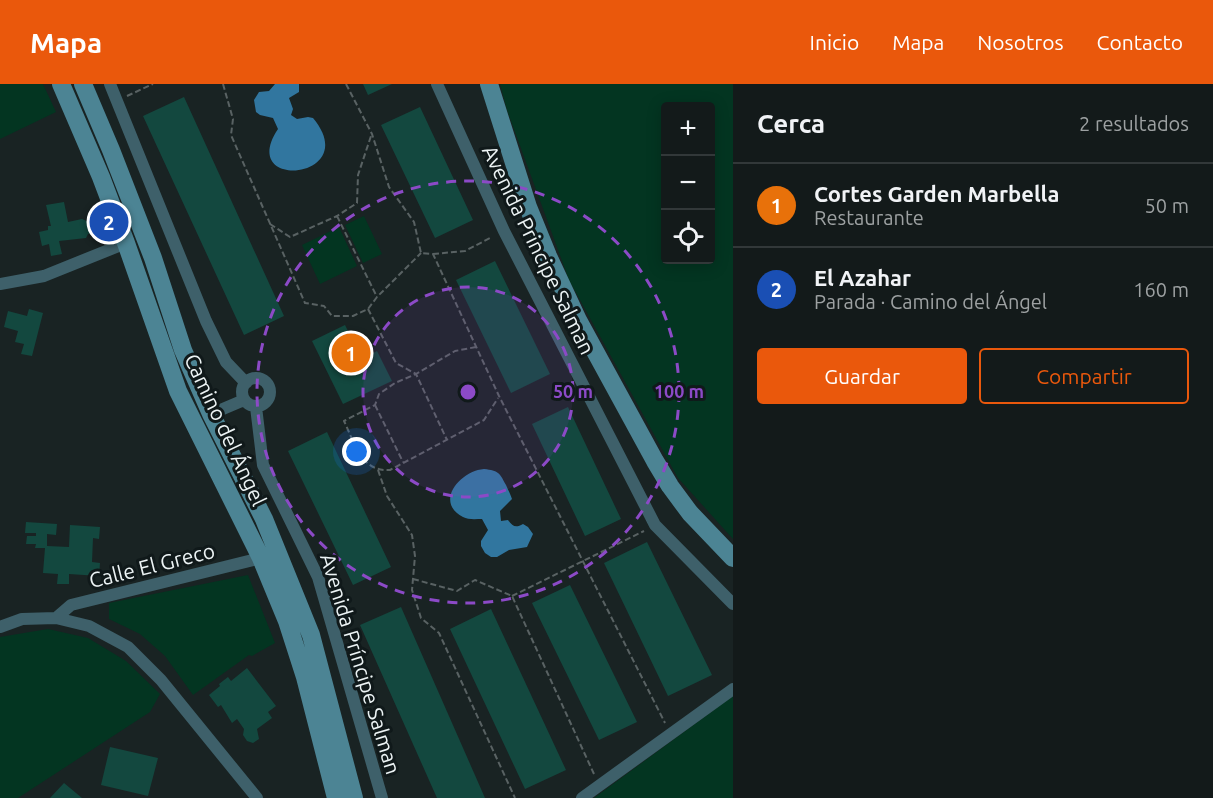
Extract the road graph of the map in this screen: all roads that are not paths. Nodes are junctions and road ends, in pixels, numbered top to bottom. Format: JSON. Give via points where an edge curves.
{"nodes":[{"id":1,"x":61,"y":84,"type":"edge"},
{"id":2,"x":82,"y":84,"type":"edge"},
{"id":3,"x":110,"y":84,"type":"edge"},
{"id":4,"x":437,"y":84,"type":"edge"},
{"id":5,"x":489,"y":84,"type":"edge"},
{"id":6,"x":126,"y":243,"type":"junction"},
{"id":7,"x":0,"y":284,"type":"edge"},
{"id":8,"x":246,"y":382,"type":"junction"},
{"id":9,"x":244,"y":400,"type":"junction"},
{"id":10,"x":256,"y":407,"type":"junction"},
{"id":11,"x":211,"y":414,"type":"junction"},
{"id":12,"x":261,"y":558,"type":"junction"},
{"id":13,"x":733,"y":558,"type":"edge"},
{"id":14,"x":733,"y":604,"type":"edge"},
{"id":15,"x":56,"y":618,"type":"junction"},
{"id":16,"x":0,"y":627,"type":"edge"},
{"id":17,"x":733,"y":689,"type":"edge"},
{"id":18,"x":257,"y":798,"type":"edge"},
{"id":19,"x":336,"y":798,"type":"edge"},
{"id":20,"x":354,"y":798,"type":"edge"},
{"id":21,"x":382,"y":798,"type":"edge"},
{"id":22,"x":582,"y":798,"type":"edge"}],
"edges":[{"from":1,"to":6,"type":"street","name":"Camino del Ángel"},
{"from":2,"to":11,"type":"street","name":"Camino del Ángel","via":[[120,172],[183,350]]},
{"from":3,"to":8,"type":"street","via":[[206,321],[226,362]]},
{"from":4,"to":14,"type":"street","name":"Avenida Principe Salman","via":[[504,231],[655,525]]},
{"from":5,"to":13,"type":"street","via":[[528,207],[578,320],[670,486]]},
{"from":6,"to":7,"type":"street","via":[[44,276]]},
{"from":6,"to":12,"type":"street","name":"Camino del Ángel","via":[[178,391]]},
{"from":8,"to":9,"type":"street"},
{"from":8,"to":10,"type":"street","via":[[259,378],[270,387],[268,401]]},
{"from":9,"to":10,"type":"street"},
{"from":9,"to":11,"type":"street"},
{"from":10,"to":21,"type":"street","name":"Avenida Príncipe Salman","via":[[263,465],[318,578]]},
{"from":11,"to":20,"type":"street","name":"Camino del Ángel","via":[[264,519],[311,635]]},
{"from":12,"to":15,"type":"street","name":"Calle El Greco","via":[[71,605]]},
{"from":12,"to":19,"type":"street","name":"Camino del Ángel","via":[[305,677]]},
{"from":15,"to":16,"type":"street","via":[[22,619]]},
{"from":15,"to":18,"type":"street","via":[[89,626],[129,647],[161,680]]},
{"from":17,"to":22,"type":"street"}]}
